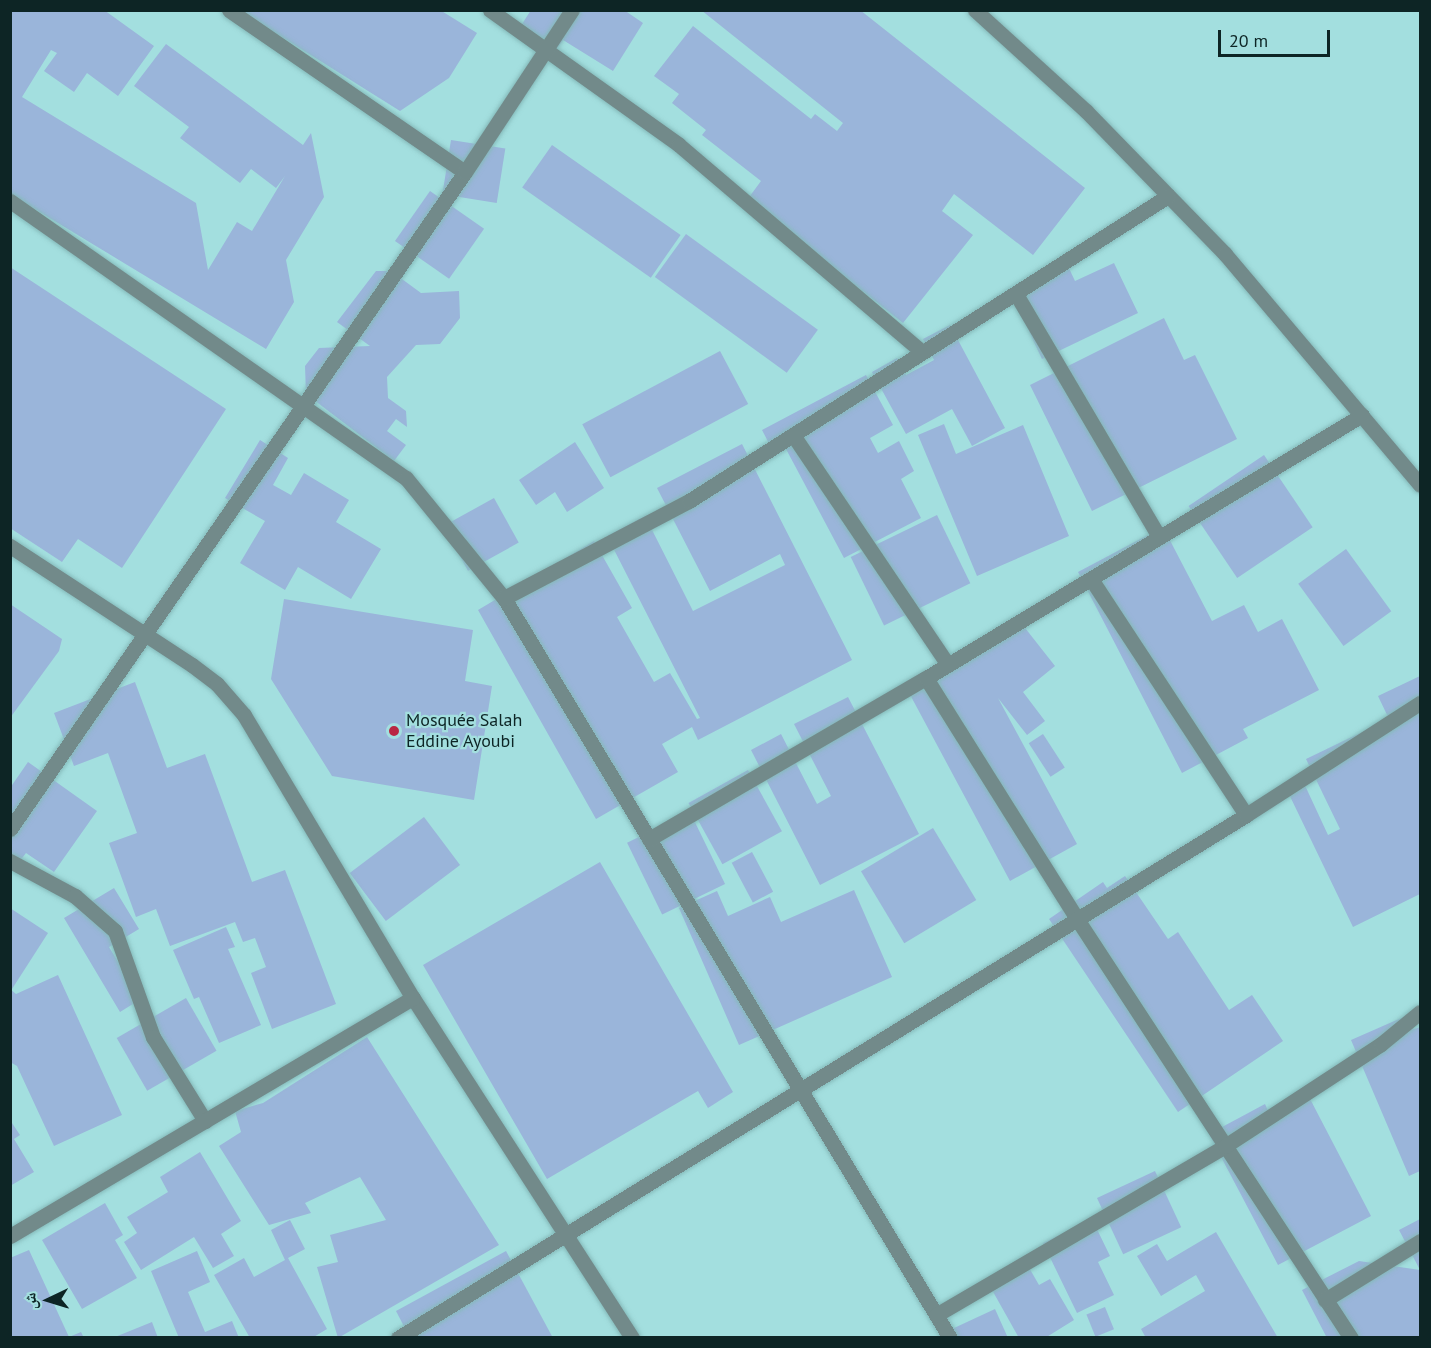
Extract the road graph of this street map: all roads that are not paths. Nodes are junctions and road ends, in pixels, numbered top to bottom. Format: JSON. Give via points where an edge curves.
{"nodes":[{"id":1,"x":229,"y":10,"type":"edge"},
{"id":2,"x":490,"y":10,"type":"edge"},
{"id":3,"x":572,"y":10,"type":"edge"},
{"id":4,"x":975,"y":10,"type":"edge"},
{"id":5,"x":547,"y":50,"type":"junction"},
{"id":6,"x":465,"y":172,"type":"junction"},
{"id":7,"x":1168,"y":196,"type":"junction"},
{"id":8,"x":10,"y":201,"type":"edge"},
{"id":9,"x":1016,"y":294,"type":"junction"},
{"id":10,"x":922,"y":352,"type":"junction"},
{"id":11,"x":302,"y":402,"type":"junction"},
{"id":12,"x":1362,"y":415,"type":"junction"},
{"id":13,"x":793,"y":435,"type":"junction"},
{"id":14,"x":1420,"y":485,"type":"edge"},
{"id":15,"x":1159,"y":537,"type":"junction"},
{"id":16,"x":10,"y":546,"type":"edge"},
{"id":17,"x":1091,"y":579,"type":"junction"},
{"id":18,"x":504,"y":598,"type":"junction"},
{"id":19,"x":143,"y":633,"type":"junction"},
{"id":20,"x":948,"y":664,"type":"junction"},
{"id":21,"x":926,"y":678,"type":"junction"},
{"id":22,"x":1420,"y":703,"type":"edge"},
{"id":23,"x":1246,"y":815,"type":"junction"},
{"id":24,"x":10,"y":829,"type":"edge"},
{"id":25,"x":649,"y":839,"type":"junction"},
{"id":26,"x":10,"y":861,"type":"edge"},
{"id":27,"x":1077,"y":919,"type":"junction"},
{"id":28,"x":413,"y":998,"type":"junction"},
{"id":29,"x":1420,"y":1012,"type":"edge"},
{"id":30,"x":804,"y":1090,"type":"junction"},
{"id":31,"x":205,"y":1121,"type":"junction"},
{"id":32,"x":1225,"y":1146,"type":"junction"},
{"id":33,"x":564,"y":1235,"type":"junction"},
{"id":34,"x":10,"y":1236,"type":"edge"},
{"id":35,"x":1420,"y":1241,"type":"edge"},
{"id":36,"x":1324,"y":1300,"type":"junction"},
{"id":37,"x":936,"y":1315,"type":"junction"},
{"id":38,"x":398,"y":1338,"type":"edge"},
{"id":39,"x":632,"y":1338,"type":"edge"},
{"id":40,"x":950,"y":1338,"type":"edge"},
{"id":41,"x":1351,"y":1338,"type":"edge"}],
"edges":[{"from":1,"to":6,"type":"street"},
{"from":2,"to":5,"type":"street"},
{"from":3,"to":5,"type":"street"},
{"from":4,"to":7,"type":"street","via":[[1086,111]]},
{"from":5,"to":6,"type":"street"},
{"from":5,"to":10,"type":"street","via":[[679,145]]},
{"from":6,"to":11,"type":"street"},
{"from":7,"to":9,"type":"street"},
{"from":7,"to":12,"type":"street","via":[[1225,254]]},
{"from":8,"to":11,"type":"street"},
{"from":9,"to":10,"type":"street"},
{"from":9,"to":15,"type":"street"},
{"from":10,"to":13,"type":"street"},
{"from":11,"to":18,"type":"street","via":[[406,478]]},
{"from":11,"to":19,"type":"street"},
{"from":12,"to":14,"type":"street"},
{"from":12,"to":15,"type":"street"},
{"from":13,"to":18,"type":"street","via":[[689,501]]},
{"from":13,"to":20,"type":"street"},
{"from":15,"to":17,"type":"street"},
{"from":16,"to":19,"type":"street"},
{"from":17,"to":20,"type":"street"},
{"from":17,"to":23,"type":"street"},
{"from":18,"to":25,"type":"street"},
{"from":19,"to":24,"type":"street"},
{"from":19,"to":28,"type":"street","via":[[217,684],[244,715]]},
{"from":20,"to":21,"type":"street"},
{"from":21,"to":25,"type":"street"},
{"from":21,"to":27,"type":"street"},
{"from":22,"to":23,"type":"street"},
{"from":23,"to":27,"type":"street"},
{"from":25,"to":30,"type":"street"},
{"from":26,"to":31,"type":"street","via":[[75,897],[115,931],[153,1037]]},
{"from":27,"to":30,"type":"street"},
{"from":27,"to":32,"type":"street"},
{"from":28,"to":31,"type":"street"},
{"from":28,"to":33,"type":"street"},
{"from":29,"to":32,"type":"street","via":[[1381,1044]]},
{"from":30,"to":33,"type":"street"},
{"from":30,"to":37,"type":"street"},
{"from":31,"to":34,"type":"street"},
{"from":32,"to":36,"type":"street"},
{"from":32,"to":37,"type":"street"},
{"from":33,"to":38,"type":"street"},
{"from":33,"to":39,"type":"street"},
{"from":35,"to":36,"type":"street"},
{"from":36,"to":41,"type":"street"},
{"from":37,"to":40,"type":"street"}]}
